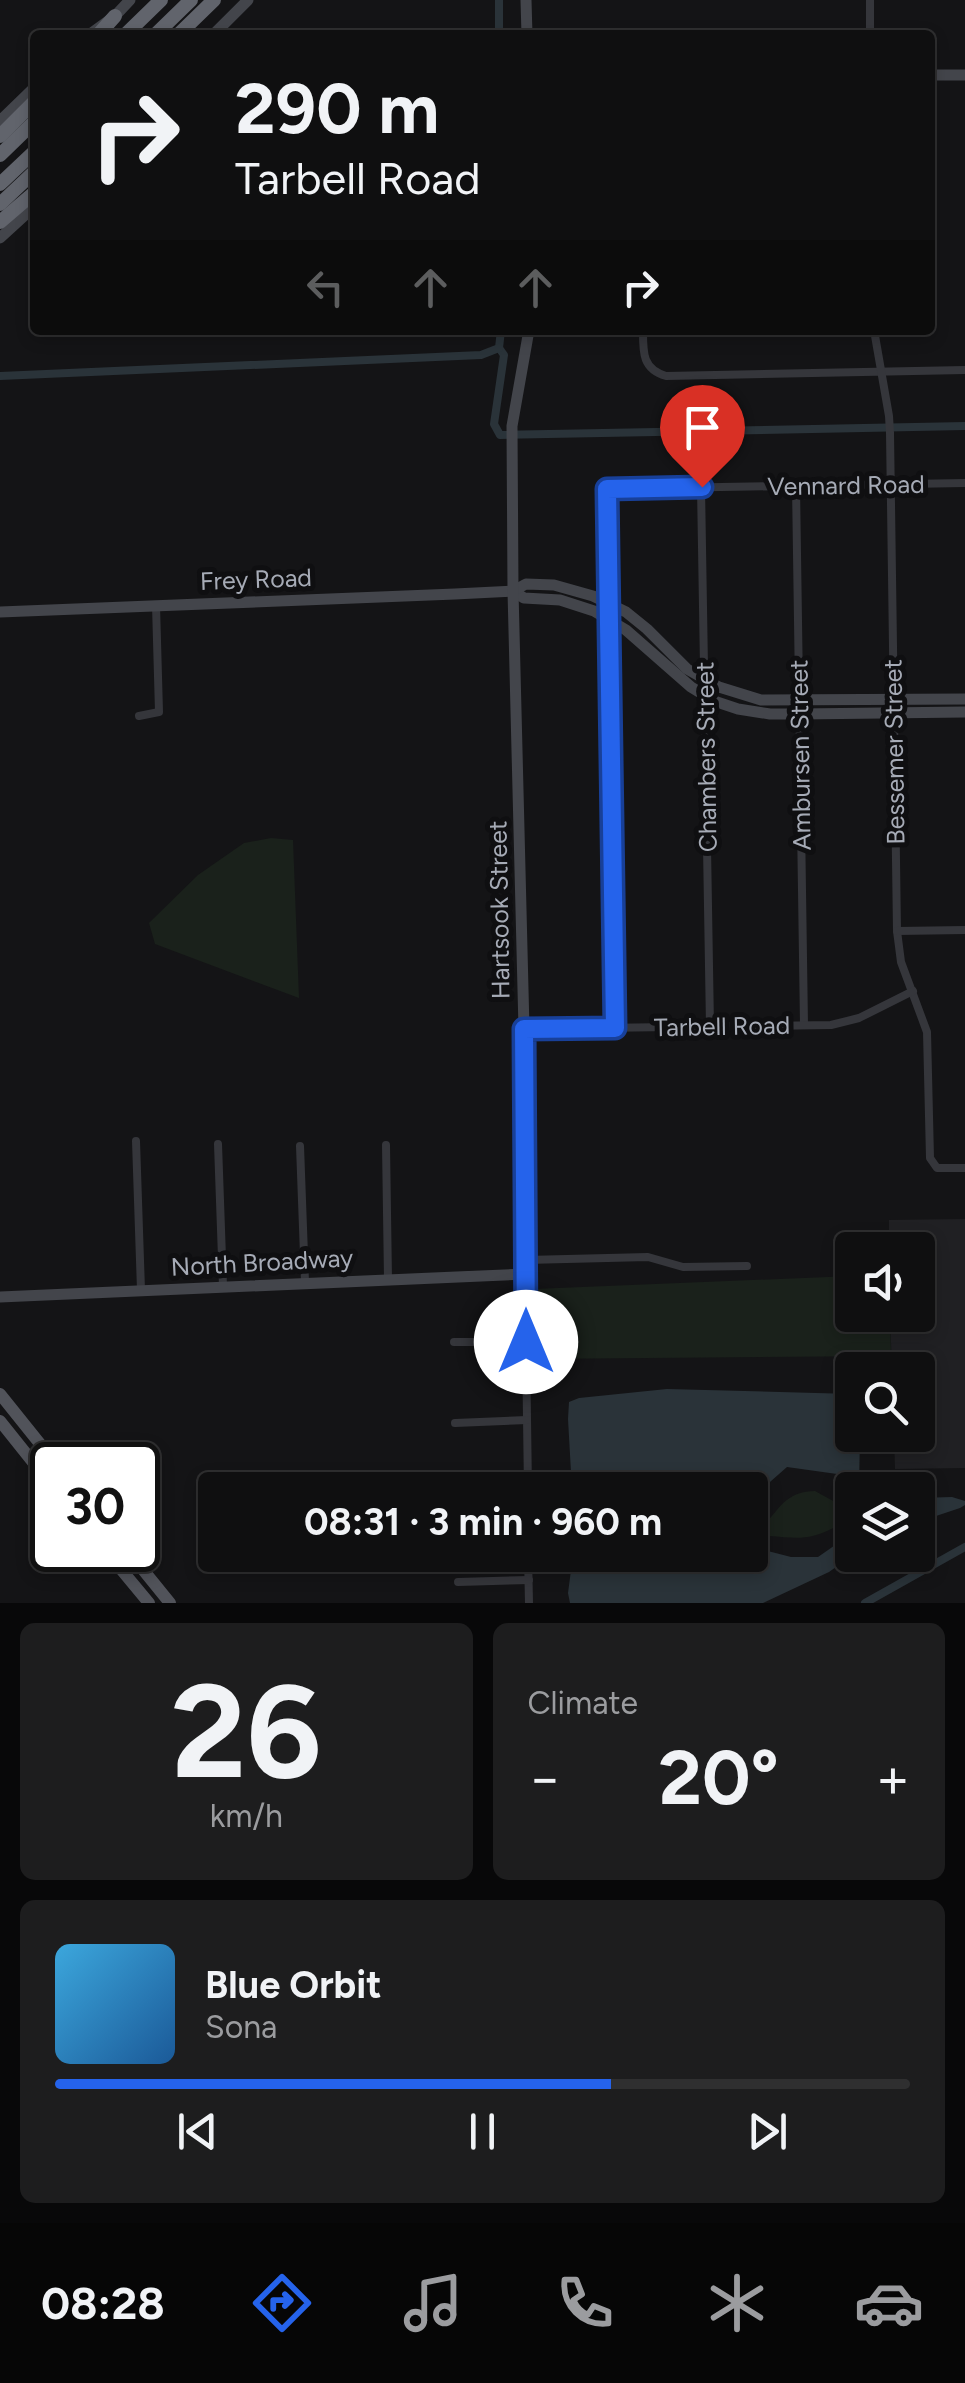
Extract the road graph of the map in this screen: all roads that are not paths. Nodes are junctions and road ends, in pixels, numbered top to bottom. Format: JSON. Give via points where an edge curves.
{"nodes":[{"id":1,"x":130,"y":0,"type":"edge"},
{"id":2,"x":161,"y":0,"type":"edge"},
{"id":3,"x":192,"y":0,"type":"edge"},
{"id":4,"x":214,"y":0,"type":"edge"},
{"id":5,"x":248,"y":0,"type":"edge"},
{"id":6,"x":526,"y":0,"type":"edge"},
{"id":7,"x":870,"y":0,"type":"edge"},
{"id":8,"x":115,"y":16,"type":"junction"},
{"id":9,"x":95,"y":30,"type":"edge"},
{"id":10,"x":102,"y":30,"type":"edge"},
{"id":11,"x":129,"y":30,"type":"edge"},
{"id":12,"x":160,"y":30,"type":"edge"},
{"id":13,"x":183,"y":30,"type":"edge"},
{"id":14,"x":218,"y":30,"type":"edge"},
{"id":15,"x":526,"y":30,"type":"edge"},
{"id":16,"x":870,"y":30,"type":"edge"},
{"id":17,"x":935,"y":75,"type":"edge"},
{"id":18,"x":965,"y":75,"type":"edge"},
{"id":19,"x":30,"y":92,"type":"edge"},
{"id":20,"x":30,"y":105,"type":"edge"},
{"id":21,"x":0,"y":122,"type":"edge"},
{"id":22,"x":30,"y":126,"type":"edge"},
{"id":23,"x":0,"y":136,"type":"edge"},
{"id":24,"x":0,"y":155,"type":"edge"},
{"id":25,"x":30,"y":156,"type":"edge"},
{"id":26,"x":30,"y":176,"type":"edge"},
{"id":27,"x":0,"y":184,"type":"edge"},
{"id":28,"x":30,"y":196,"type":"edge"},
{"id":29,"x":0,"y":204,"type":"edge"},
{"id":30,"x":30,"y":211,"type":"edge"},
{"id":31,"x":0,"y":222,"type":"edge"},
{"id":32,"x":0,"y":238,"type":"edge"},
{"id":33,"x":528,"y":335,"type":"edge"},
{"id":34,"x":643,"y":335,"type":"edge"},
{"id":35,"x":875,"y":335,"type":"edge"},
{"id":36,"x":965,"y":370,"type":"edge"},
{"id":37,"x":880,"y":372,"type":"junction"},
{"id":38,"x":965,"y":483,"type":"edge"},
{"id":39,"x":890,"y":484,"type":"junction"},
{"id":40,"x":796,"y":486,"type":"junction"},
{"id":41,"x":702,"y":487,"type":"junction"},
{"id":42,"x":513,"y":592,"type":"junction"},
{"id":43,"x":608,"y":602,"type":"junction"},
{"id":44,"x":156,"y":605,"type":"junction"},
{"id":45,"x":0,"y":612,"type":"edge"},
{"id":46,"x":609,"y":620,"type":"junction"},
{"id":47,"x":705,"y":678,"type":"junction"},
{"id":48,"x":705,"y":695,"type":"junction"},
{"id":49,"x":965,"y":699,"type":"edge"},
{"id":50,"x":894,"y":706,"type":"junction"},
{"id":51,"x":799,"y":708,"type":"junction"},
{"id":52,"x":965,"y":712,"type":"edge"},
{"id":53,"x":139,"y":716,"type":"dead end"},
{"id":54,"x":965,"y":930,"type":"edge"},
{"id":55,"x":897,"y":931,"type":"junction"},
{"id":56,"x":913,"y":990,"type":"junction"},
{"id":57,"x":804,"y":1025,"type":"junction"},
{"id":58,"x":710,"y":1026,"type":"junction"},
{"id":59,"x":615,"y":1028,"type":"junction"},
{"id":60,"x":524,"y":1029,"type":"junction"},
{"id":61,"x":136,"y":1141,"type":"dead end"},
{"id":62,"x":218,"y":1144,"type":"dead end"},
{"id":63,"x":386,"y":1145,"type":"dead end"},
{"id":64,"x":300,"y":1146,"type":"dead end"},
{"id":65,"x":965,"y":1168,"type":"edge"},
{"id":66,"x":526,"y":1260,"type":"junction"},
{"id":67,"x":747,"y":1266,"type":"dead end"},
{"id":68,"x":525,"y":1274,"type":"junction"},
{"id":69,"x":388,"y":1279,"type":"junction"},
{"id":70,"x":306,"y":1282,"type":"junction"},
{"id":71,"x":223,"y":1286,"type":"junction"},
{"id":72,"x":141,"y":1290,"type":"junction"},
{"id":73,"x":0,"y":1297,"type":"edge"},
{"id":74,"x":454,"y":1342,"type":"dead end"},
{"id":75,"x":526,"y":1342,"type":"junction"},
{"id":76,"x":0,"y":1394,"type":"edge"},
{"id":77,"x":527,"y":1420,"type":"junction"},
{"id":78,"x":0,"y":1421,"type":"edge"},
{"id":79,"x":456,"y":1423,"type":"dead end"},
{"id":80,"x":39,"y":1442,"type":"edge"},
{"id":81,"x":30,"y":1457,"type":"edge"},
{"id":82,"x":528,"y":1472,"type":"edge"},
{"id":83,"x":123,"y":1572,"type":"edge"},
{"id":84,"x":144,"y":1572,"type":"edge"},
{"id":85,"x":529,"y":1572,"type":"edge"},
{"id":86,"x":529,"y":1580,"type":"junction"},
{"id":87,"x":458,"y":1582,"type":"dead end"},
{"id":88,"x":149,"y":1603,"type":"edge"},
{"id":89,"x":170,"y":1603,"type":"edge"},
{"id":90,"x":529,"y":1603,"type":"edge"}],
"edges":[{"from":1,"to":8,"type":"street"},
{"from":2,"to":11,"type":"highway"},
{"from":3,"to":12,"type":"highway"},
{"from":4,"to":13,"type":"highway"},
{"from":5,"to":14,"type":"street"},
{"from":6,"to":15,"type":"street"},
{"from":7,"to":16,"type":"street"},
{"from":8,"to":9,"type":"street"},
{"from":8,"to":10,"type":"highway"},
{"from":17,"to":18,"type":"street"},
{"from":19,"to":21,"type":"street"},
{"from":20,"to":23,"type":"highway"},
{"from":22,"to":24,"type":"highway"},
{"from":25,"to":27,"type":"highway"},
{"from":26,"to":29,"type":"highway"},
{"from":28,"to":31,"type":"highway"},
{"from":30,"to":32,"type":"street"},
{"from":33,"to":42,"type":"street","name":"Hartsook Street","via":[[512,426]]},
{"from":34,"to":37,"type":"street","via":[[647,363],[666,376]]},
{"from":35,"to":37,"type":"street","name":"Bessemer Street"},
{"from":36,"to":37,"type":"street"},
{"from":37,"to":39,"type":"street","name":"Bessemer Street","via":[[889,416]]},
{"from":38,"to":39,"type":"street","name":"Vennard Road"},
{"from":39,"to":40,"type":"street","name":"Vennard Road"},
{"from":39,"to":50,"type":"street","name":"Bessemer Street"},
{"from":40,"to":41,"type":"street","name":"Vennard Road"},
{"from":40,"to":51,"type":"street","name":"Ambursen Street"},
{"from":41,"to":43,"type":"street","name":"Vennard Road","via":[[607,489]]},
{"from":41,"to":47,"type":"street","name":"Chambers Street"},
{"from":42,"to":43,"type":"street","name":"Frey Road","via":[[526,584],[554,586]]},
{"from":42,"to":44,"type":"street","name":"Frey Road"},
{"from":42,"to":46,"type":"street","name":"Frey Road","via":[[575,604]]},
{"from":42,"to":60,"type":"street","name":"Hartsook Street"},
{"from":43,"to":46,"type":"street"},
{"from":43,"to":47,"type":"street","name":"Frey Road"},
{"from":44,"to":45,"type":"street","name":"Frey Road"},
{"from":44,"to":53,"type":"street","via":[[159,712]]},
{"from":46,"to":48,"type":"street","name":"Frey Road"},
{"from":46,"to":59,"type":"street"},
{"from":47,"to":48,"type":"street","name":"Chambers Street"},
{"from":47,"to":51,"type":"street","name":"Frey Road","via":[[744,697]]},
{"from":48,"to":51,"type":"street","name":"Frey Road","via":[[770,714]]},
{"from":48,"to":58,"type":"street","name":"Chambers Street"},
{"from":49,"to":50,"type":"street","name":"Frey Road"},
{"from":50,"to":51,"type":"street","name":"Frey Road"},
{"from":50,"to":52,"type":"street","name":"Frey Road"},
{"from":50,"to":55,"type":"street","name":"Bessemer Street"},
{"from":51,"to":57,"type":"street","name":"Ambursen Street"},
{"from":54,"to":55,"type":"street"},
{"from":55,"to":56,"type":"street","name":"Bessemer Street"},
{"from":56,"to":57,"type":"street","name":"Tarbell Road","via":[[859,1018]]},
{"from":56,"to":65,"type":"street","name":"Bessemer Street","via":[[927,1032],[930,1158],[937,1168]]},
{"from":57,"to":58,"type":"street","name":"Tarbell Road"},
{"from":58,"to":59,"type":"street","name":"Tarbell Road"},
{"from":59,"to":60,"type":"street","name":"Tarbell Road"},
{"from":60,"to":66,"type":"street","name":"Hartsook Street"},
{"from":61,"to":72,"type":"street"},
{"from":62,"to":71,"type":"street"},
{"from":63,"to":69,"type":"street"},
{"from":64,"to":70,"type":"street"},
{"from":66,"to":67,"type":"street","via":[[648,1257],[683,1267]]},
{"from":66,"to":68,"type":"street","name":"Hartsook Street"},
{"from":68,"to":69,"type":"street","name":"North Broadway"},
{"from":68,"to":75,"type":"street","name":"Hartsook Street"},
{"from":69,"to":70,"type":"street","name":"North Broadway"},
{"from":70,"to":71,"type":"street","name":"North Broadway"},
{"from":71,"to":72,"type":"street","name":"North Broadway"},
{"from":72,"to":73,"type":"street","name":"North Broadway"},
{"from":74,"to":75,"type":"street"},
{"from":75,"to":77,"type":"street","name":"Hartsook Street"},
{"from":76,"to":80,"type":"main road"},
{"from":77,"to":79,"type":"street"},
{"from":77,"to":82,"type":"street","name":"Hartsook Street"},
{"from":78,"to":81,"type":"main road"},
{"from":83,"to":88,"type":"main road"},
{"from":84,"to":89,"type":"main road"},
{"from":85,"to":86,"type":"street"},
{"from":86,"to":87,"type":"street"},
{"from":86,"to":90,"type":"street"}]}
